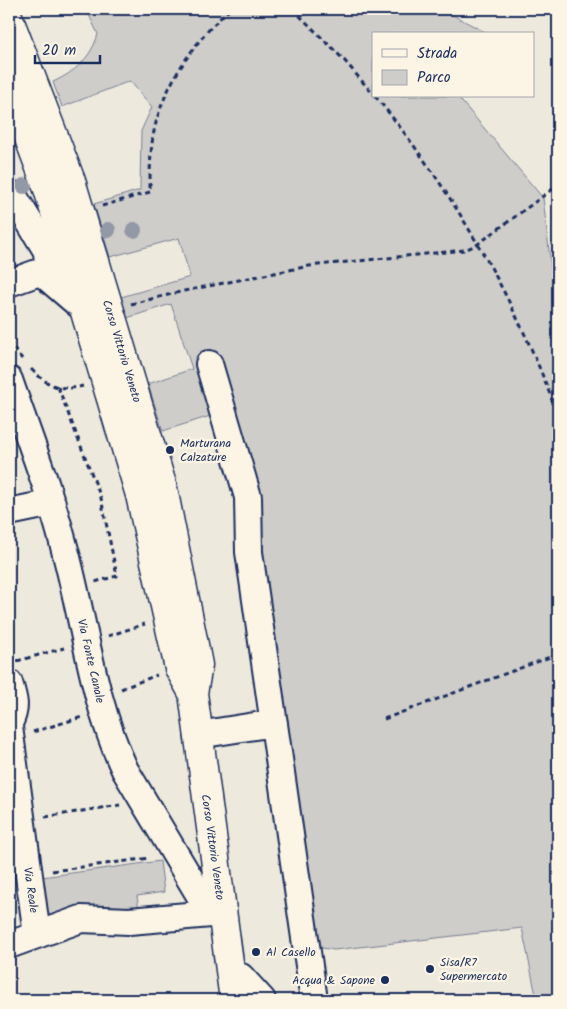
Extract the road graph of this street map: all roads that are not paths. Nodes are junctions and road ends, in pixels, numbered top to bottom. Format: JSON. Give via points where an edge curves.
{"nodes":[{"id":1,"x":9,"y":18,"type":"edge"},
{"id":2,"x":9,"y":85,"type":"edge"},
{"id":3,"x":44,"y":177,"type":"junction"},
{"id":4,"x":11,"y":196,"type":"edge"},
{"id":5,"x":48,"y":269,"type":"junction"},
{"id":6,"x":9,"y":283,"type":"edge"},
{"id":7,"x":82,"y":301,"type":"junction"},
{"id":8,"x":209,"y":364,"type":"dead end"},
{"id":9,"x":9,"y":380,"type":"edge"},
{"id":10,"x":52,"y":502,"type":"junction"},
{"id":11,"x":9,"y":512,"type":"edge"},
{"id":12,"x":9,"y":683,"type":"edge"},
{"id":13,"x":193,"y":693,"type":"junction"},
{"id":14,"x":274,"y":723,"type":"junction"},
{"id":15,"x":14,"y":726,"type":"edge"},
{"id":16,"x":198,"y":735,"type":"junction"},
{"id":17,"x":217,"y":913,"type":"junction"},
{"id":18,"x":37,"y":934,"type":"junction"},
{"id":19,"x":9,"y":945,"type":"edge"},
{"id":20,"x":232,"y":989,"type":"edge"},
{"id":21,"x":262,"y":1000,"type":"edge"},
{"id":22,"x":314,"y":1000,"type":"edge"}],
"edges":[{"from":1,"to":13,"type":"main road","name":"Corso Vittorio Veneto","via":[[71,181],[163,488],[198,665]]},
{"from":2,"to":3,"type":"main road","name":"Corso Vittorio Veneto"},
{"from":3,"to":4,"type":"street"},
{"from":3,"to":7,"type":"main road","name":"Corso Vittorio Veneto"},
{"from":4,"to":5,"type":"street","via":[[47,251]]},
{"from":5,"to":6,"type":"street"},
{"from":5,"to":7,"type":"street","via":[[48,279],[78,303]]},
{"from":7,"to":13,"type":"main road","name":"Corso Vittorio Veneto","via":[[140,495],[178,668]]},
{"from":8,"to":14,"type":"street","via":[[248,497],[250,552]]},
{"from":9,"to":10,"type":"street","name":"Via Fonte Canale"},
{"from":10,"to":11,"type":"street"},
{"from":10,"to":17,"type":"street","name":"Via Fonte Canale","via":[[74,587],[93,640],[102,704],[114,747],[144,801]]},
{"from":12,"to":15,"type":"street","name":"Via Reale","via":[[15,702]]},
{"from":13,"to":16,"type":"main road","name":"Corso Vittorio Veneto"},
{"from":14,"to":16,"type":"street"},
{"from":14,"to":22,"type":"street"},
{"from":15,"to":18,"type":"street","name":"Via Reale"},
{"from":16,"to":17,"type":"main road","name":"Corso Vittorio Veneto"},
{"from":17,"to":18,"type":"street","via":[[129,921],[81,919]]},
{"from":17,"to":20,"type":"main road","name":"Corso Vittorio Veneto"},
{"from":18,"to":19,"type":"street"},
{"from":20,"to":21,"type":"street","via":[[241,977]]}]}
